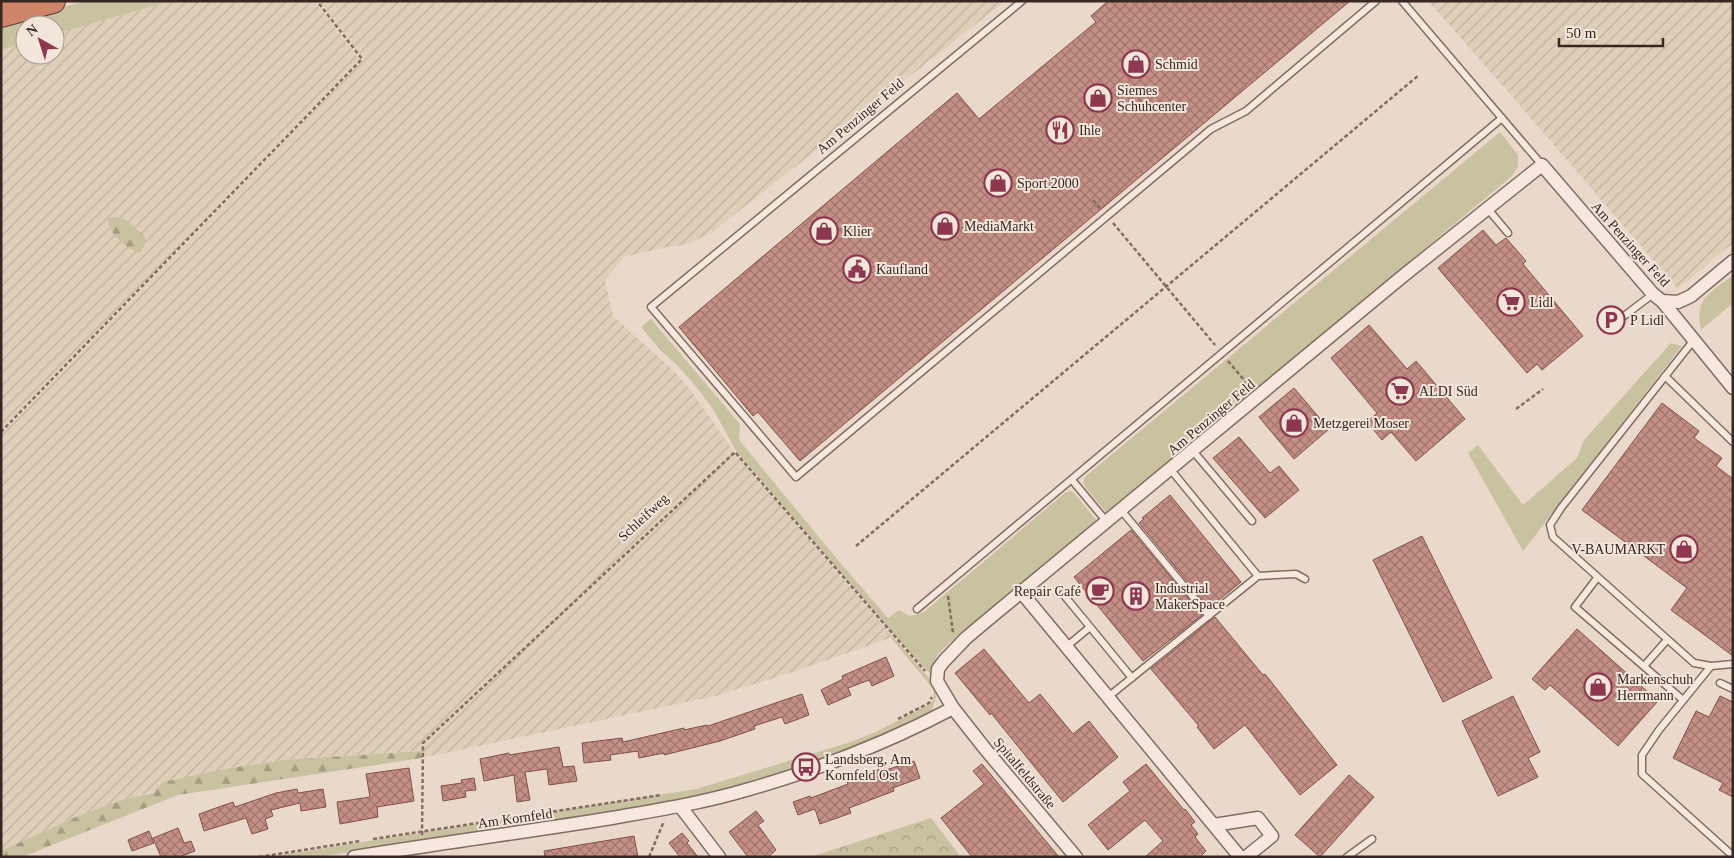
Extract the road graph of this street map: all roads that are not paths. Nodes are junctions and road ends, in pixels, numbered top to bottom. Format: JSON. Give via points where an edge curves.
{"nodes":[{"id":1,"x":53,"y":1,"type":"edge"},
{"id":2,"x":1022,"y":1,"type":"edge"},
{"id":3,"x":1376,"y":1,"type":"edge"},
{"id":4,"x":1402,"y":1,"type":"edge"},
{"id":5,"x":1,"y":15,"type":"edge"},
{"id":6,"x":1502,"y":118,"type":"junction"},
{"id":7,"x":1542,"y":165,"type":"junction"},
{"id":8,"x":1487,"y":208,"type":"junction"},
{"id":9,"x":1508,"y":234,"type":"dead end"},
{"id":10,"x":1733,"y":262,"type":"edge"},
{"id":11,"x":1657,"y":298,"type":"junction"},
{"id":12,"x":1624,"y":316,"type":"dead end"},
{"id":13,"x":1693,"y":341,"type":"junction"},
{"id":14,"x":1665,"y":376,"type":"junction"},
{"id":15,"x":1733,"y":388,"type":"edge"},
{"id":16,"x":1733,"y":442,"type":"edge"},
{"id":17,"x":1193,"y":451,"type":"junction"},
{"id":18,"x":1170,"y":470,"type":"junction"},
{"id":19,"x":1072,"y":480,"type":"junction"},
{"id":20,"x":1121,"y":510,"type":"junction"},
{"id":21,"x":1252,"y":521,"type":"dead end"},
{"id":22,"x":1107,"y":522,"type":"junction"},
{"id":23,"x":1258,"y":576,"type":"junction"},
{"id":24,"x":1305,"y":578,"type":"dead end"},
{"id":25,"x":1597,"y":578,"type":"junction"},
{"id":26,"x":1022,"y":593,"type":"junction"},
{"id":27,"x":1062,"y":594,"type":"dead end"},
{"id":28,"x":917,"y":609,"type":"dead end"},
{"id":29,"x":1209,"y":616,"type":"junction"},
{"id":30,"x":1090,"y":627,"type":"junction"},
{"id":31,"x":1667,"y":640,"type":"junction"},
{"id":32,"x":1066,"y":647,"type":"junction"},
{"id":33,"x":1733,"y":664,"type":"edge"},
{"id":34,"x":1644,"y":666,"type":"junction"},
{"id":35,"x":1711,"y":666,"type":"junction"},
{"id":36,"x":1132,"y":678,"type":"junction"},
{"id":37,"x":1720,"y":683,"type":"dead end"},
{"id":38,"x":1733,"y":689,"type":"edge"},
{"id":39,"x":1108,"y":697,"type":"junction"},
{"id":40,"x":1683,"y":700,"type":"junction"},
{"id":41,"x":953,"y":708,"type":"junction"},
{"id":42,"x":675,"y":807,"type":"junction"},
{"id":43,"x":1214,"y":825,"type":"junction"},
{"id":44,"x":1372,"y":839,"type":"dead end"},
{"id":45,"x":396,"y":853,"type":"edge"},
{"id":46,"x":1733,"y":856,"type":"edge"},
{"id":47,"x":354,"y":857,"type":"edge"},
{"id":48,"x":719,"y":857,"type":"edge"},
{"id":49,"x":1076,"y":857,"type":"edge"},
{"id":50,"x":1240,"y":857,"type":"edge"},
{"id":51,"x":1246,"y":857,"type":"edge"},
{"id":52,"x":1347,"y":857,"type":"edge"}],
"edges":[{"from":1,"to":5,"type":"highway"},
{"from":2,"to":3,"type":"lane","name":"Am Penzinger Feld","via":[[651,307],[796,477],[1211,129],[1246,111]]},
{"from":4,"to":6,"type":"lane","name":"Am Penzinger Feld"},
{"from":6,"to":7,"type":"lane","name":"Am Penzinger Feld"},
{"from":6,"to":19,"type":"lane"},
{"from":7,"to":8,"type":"street","name":"Am Penzinger Feld"},
{"from":7,"to":11,"type":"street","name":"Am Penzinger Feld"},
{"from":8,"to":9,"type":"lane"},
{"from":8,"to":17,"type":"street","name":"Am Penzinger Feld"},
{"from":10,"to":11,"type":"street","name":"Am Penzinger Feld","via":[[1691,296],[1678,302]]},
{"from":11,"to":12,"type":"lane"},
{"from":11,"to":13,"type":"street"},
{"from":13,"to":14,"type":"lane"},
{"from":13,"to":15,"type":"street"},
{"from":14,"to":16,"type":"lane"},
{"from":14,"to":25,"type":"lane","via":[[1550,525],[1552,537]]},
{"from":17,"to":18,"type":"street","name":"Am Penzinger Feld"},
{"from":17,"to":21,"type":"lane"},
{"from":18,"to":20,"type":"street","name":"Am Penzinger Feld"},
{"from":18,"to":23,"type":"lane"},
{"from":19,"to":22,"type":"lane"},
{"from":19,"to":28,"type":"lane"},
{"from":20,"to":22,"type":"street","name":"Am Penzinger Feld"},
{"from":20,"to":29,"type":"lane"},
{"from":22,"to":26,"type":"street","name":"Am Penzinger Feld"},
{"from":23,"to":24,"type":"lane","via":[[1296,574]]},
{"from":23,"to":29,"type":"lane"},
{"from":25,"to":31,"type":"lane"},
{"from":25,"to":34,"type":"lane","via":[[1575,607]]},
{"from":26,"to":32,"type":"street"},
{"from":26,"to":41,"type":"street","name":"Am Penzinger Feld","via":[[966,638],[938,670],[934,680]]},
{"from":27,"to":30,"type":"lane"},
{"from":29,"to":36,"type":"lane"},
{"from":30,"to":32,"type":"lane"},
{"from":30,"to":36,"type":"lane"},
{"from":31,"to":34,"type":"lane"},
{"from":31,"to":35,"type":"lane","via":[[1694,663]]},
{"from":32,"to":39,"type":"street"},
{"from":33,"to":35,"type":"lane"},
{"from":34,"to":40,"type":"lane"},
{"from":35,"to":40,"type":"lane"},
{"from":36,"to":39,"type":"lane"},
{"from":37,"to":38,"type":"lane"},
{"from":39,"to":43,"type":"street"},
{"from":40,"to":46,"type":"lane","via":[[1642,754],[1642,774]]},
{"from":41,"to":42,"type":"street","name":"Am Kornfeld","via":[[913,730],[807,771],[745,791]]},
{"from":41,"to":49,"type":"street","name":"Spitalfeldstraße"},
{"from":42,"to":45,"type":"street","name":"Am Kornfeld"},
{"from":42,"to":48,"type":"street"},
{"from":43,"to":50,"type":"street"},
{"from":43,"to":51,"type":"street","via":[[1258,818],[1272,836]]},
{"from":44,"to":52,"type":"lane"},
{"from":45,"to":47,"type":"street","name":"Am Kornfeld"}]}
